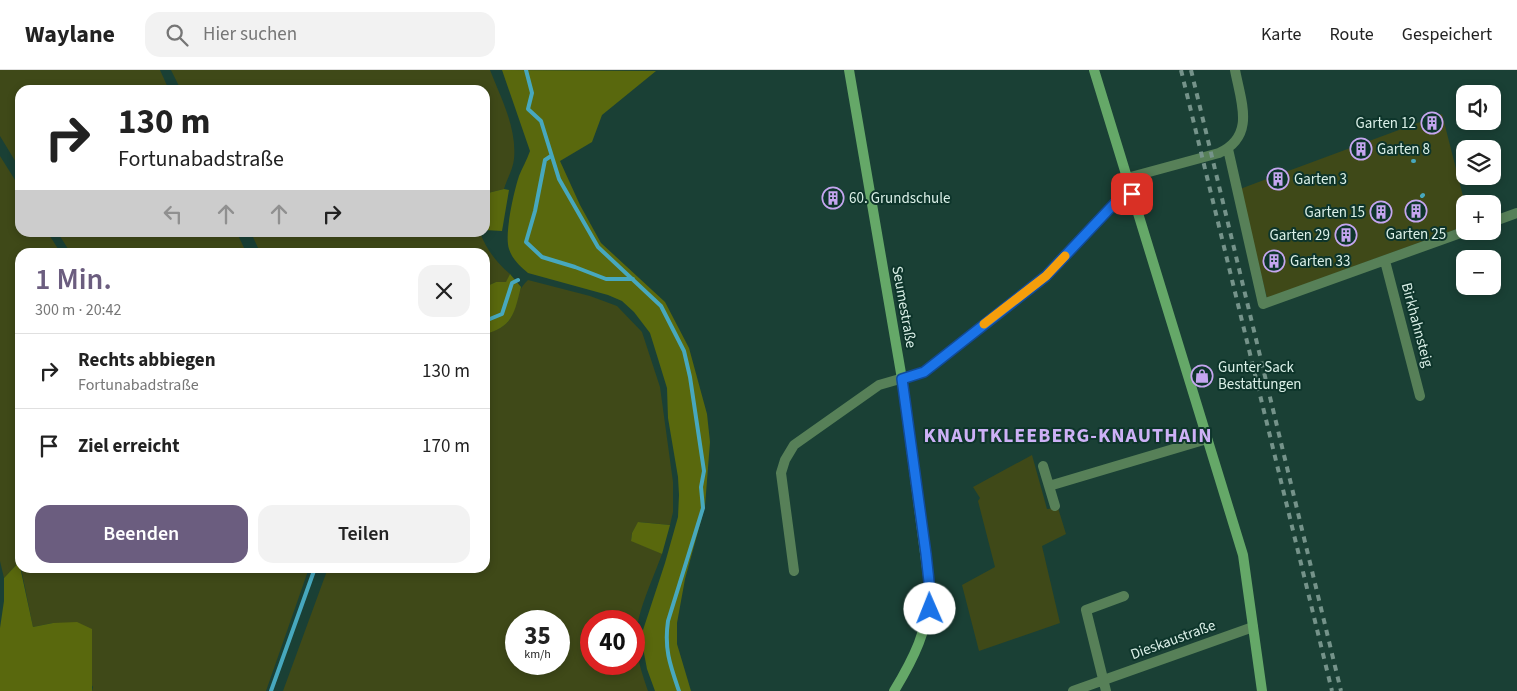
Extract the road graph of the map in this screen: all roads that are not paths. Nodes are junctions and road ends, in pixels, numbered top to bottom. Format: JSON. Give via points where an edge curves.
{"nodes":[{"id":1,"x":850,"y":70,"type":"edge"},
{"id":2,"x":1094,"y":70,"type":"edge"},
{"id":3,"x":1235,"y":70,"type":"edge"},
{"id":4,"x":1228,"y":149,"type":"junction"},
{"id":5,"x":1127,"y":178,"type":"junction"},
{"id":6,"x":1132,"y":194,"type":"junction"},
{"id":7,"x":1517,"y":213,"type":"edge"},
{"id":8,"x":1501,"y":219,"type":"edge"},
{"id":9,"x":1456,"y":235,"type":"edge"},
{"id":10,"x":1385,"y":261,"type":"junction"},
{"id":11,"x":902,"y":379,"type":"junction"},
{"id":12,"x":1420,"y":396,"type":"dead end"},
{"id":13,"x":1207,"y":439,"type":"junction"},
{"id":14,"x":1043,"y":466,"type":"dead end"},
{"id":15,"x":1049,"y":486,"type":"junction"},
{"id":16,"x":1055,"y":506,"type":"dead end"},
{"id":17,"x":794,"y":571,"type":"dead end"},
{"id":18,"x":1124,"y":596,"type":"dead end"},
{"id":19,"x":1254,"y":627,"type":"junction"},
{"id":20,"x":1102,"y":680,"type":"junction"},
{"id":21,"x":894,"y":691,"type":"edge"},
{"id":22,"x":1073,"y":691,"type":"edge"},
{"id":23,"x":1106,"y":691,"type":"edge"},
{"id":24,"x":1262,"y":691,"type":"edge"}],
"edges":[{"from":1,"to":11,"type":"main road","name":"Seumestraße"},
{"from":2,"to":5,"type":"main road"},
{"from":3,"to":4,"type":"street","via":[[1244,118],[1236,143]]},
{"from":4,"to":5,"type":"street"},
{"from":4,"to":10,"type":"street","via":[[1263,304]]},
{"from":5,"to":6,"type":"main road"},
{"from":6,"to":11,"type":"street","via":[[1114,204],[1046,276],[924,372]]},
{"from":6,"to":13,"type":"main road"},
{"from":7,"to":8,"type":"street"},
{"from":9,"to":10,"type":"street"},
{"from":10,"to":12,"type":"street","name":"Birkhahnsteig"},
{"from":11,"to":17,"type":"street","via":[[879,385],[794,446],[785,460],[781,473]]},
{"from":11,"to":21,"type":"main road","name":"Seumestraße","via":[[926,554],[930,609],[910,665]]},
{"from":13,"to":15,"type":"street"},
{"from":13,"to":19,"type":"main road","via":[[1243,555]]},
{"from":14,"to":15,"type":"street"},
{"from":15,"to":16,"type":"street"},
{"from":18,"to":20,"type":"street","via":[[1086,610]]},
{"from":19,"to":20,"type":"street","name":"Dieskaustraße"},
{"from":19,"to":24,"type":"main road"},
{"from":20,"to":22,"type":"street","name":"Dieskaustraße"},
{"from":20,"to":23,"type":"street"}]}
